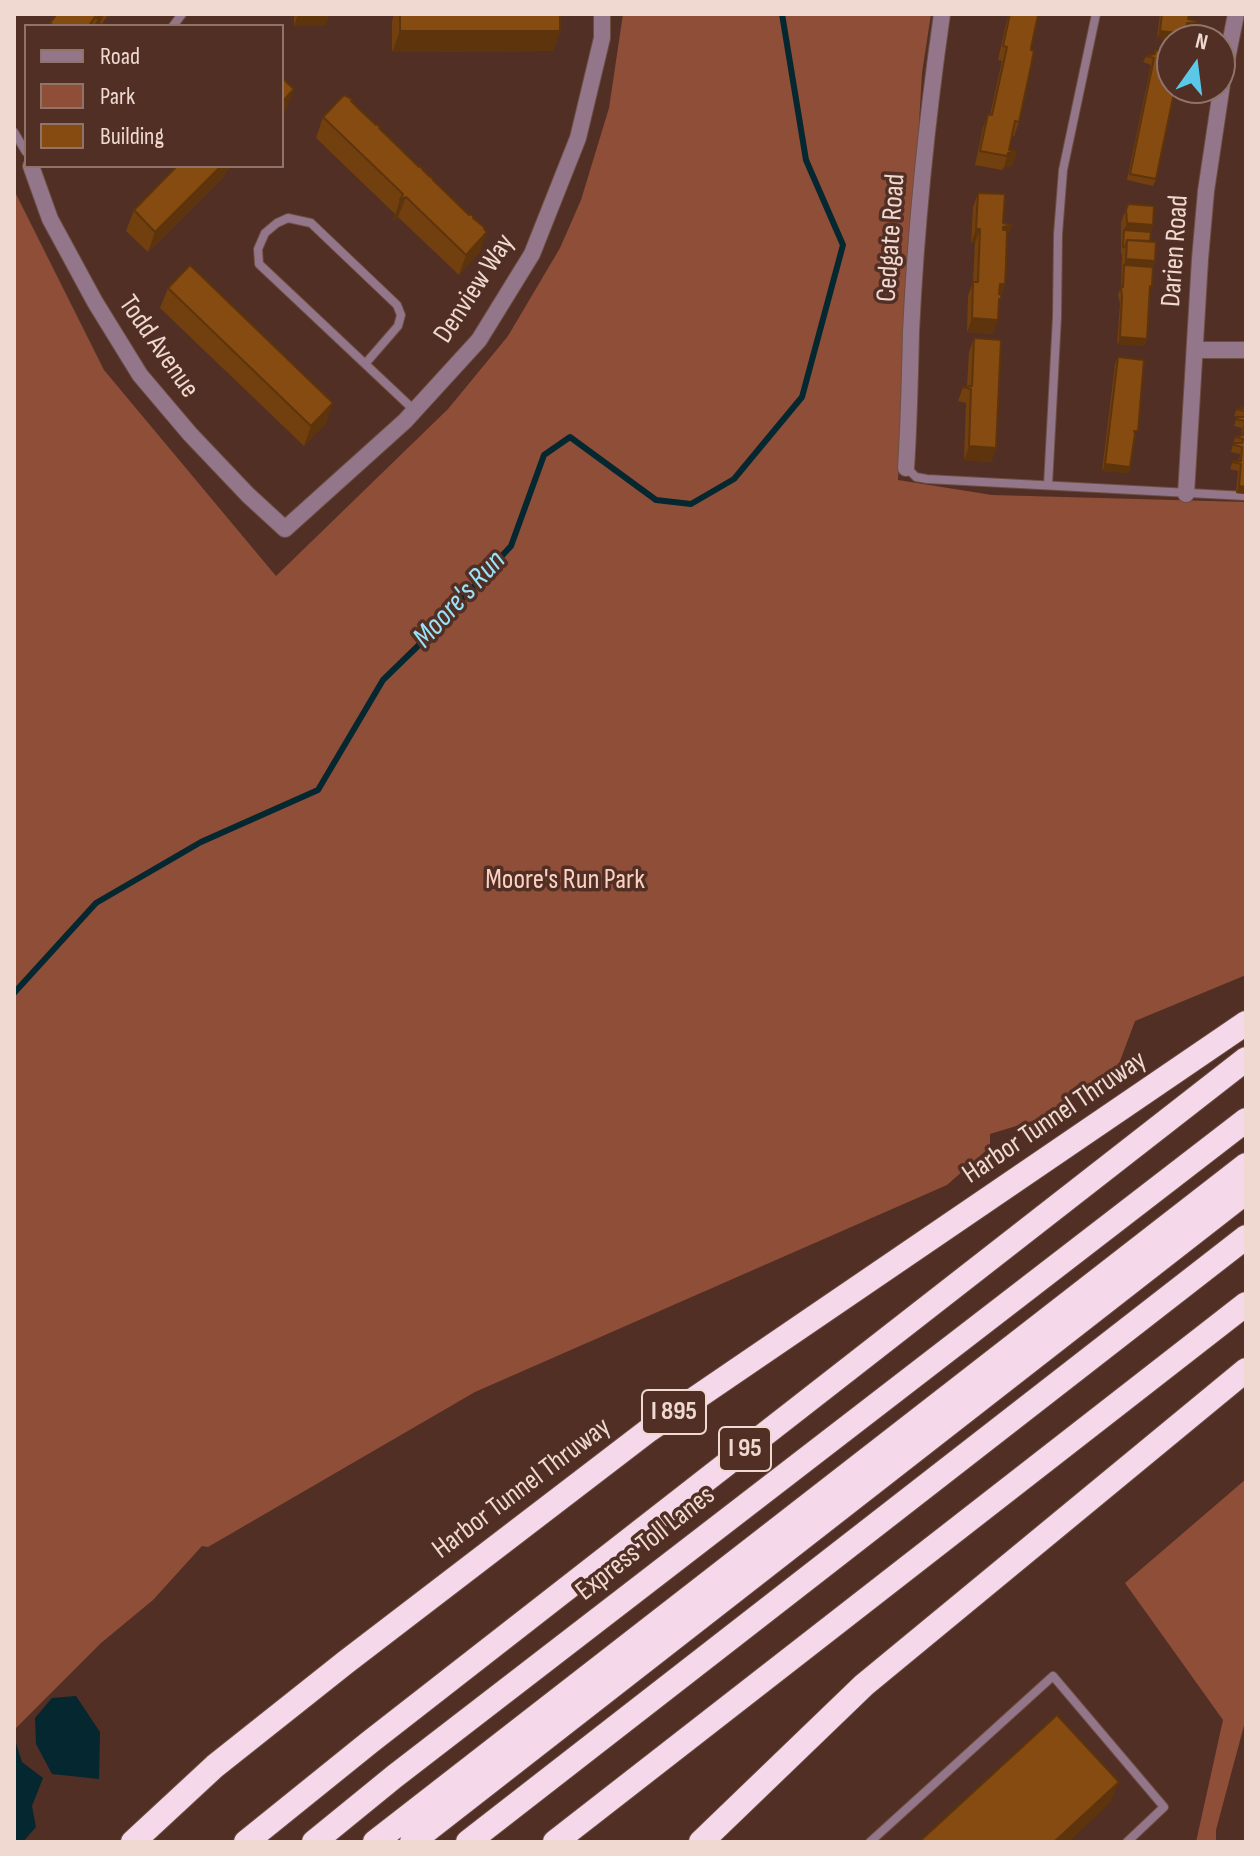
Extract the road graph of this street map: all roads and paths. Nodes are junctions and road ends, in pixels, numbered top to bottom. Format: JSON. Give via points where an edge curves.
{"nodes":[{"id":1,"x":602,"y":14,"type":"edge"},
{"id":2,"x":942,"y":14,"type":"edge"},
{"id":3,"x":1096,"y":14,"type":"edge"},
{"id":4,"x":1236,"y":14,"type":"edge"},
{"id":5,"x":32,"y":168,"type":"edge"},
{"id":6,"x":1196,"y":350,"type":"junction"},
{"id":7,"x":1246,"y":350,"type":"edge"},
{"id":8,"x":365,"y":364,"type":"junction"},
{"id":9,"x":414,"y":410,"type":"junction"},
{"id":10,"x":906,"y":468,"type":"joint"},
{"id":11,"x":1048,"y":485,"type":"junction"},
{"id":12,"x":1186,"y":494,"type":"junction"},
{"id":13,"x":1246,"y":496,"type":"edge"},
{"id":14,"x":285,"y":529,"type":"joint"},
{"id":15,"x":1246,"y":1023,"type":"edge"},
{"id":16,"x":1246,"y":1059,"type":"edge"},
{"id":17,"x":1246,"y":1120,"type":"edge"},
{"id":18,"x":1246,"y":1165,"type":"edge"},
{"id":19,"x":1246,"y":1192,"type":"edge"},
{"id":20,"x":1246,"y":1237,"type":"edge"},
{"id":21,"x":1246,"y":1304,"type":"edge"},
{"id":22,"x":1246,"y":1370,"type":"edge"},
{"id":23,"x":753,"y":1563,"type":"junction"},
{"id":24,"x":133,"y":1842,"type":"edge"},
{"id":25,"x":246,"y":1842,"type":"edge"},
{"id":26,"x":314,"y":1842,"type":"edge"},
{"id":27,"x":375,"y":1842,"type":"edge"},
{"id":28,"x":412,"y":1842,"type":"edge"},
{"id":29,"x":468,"y":1842,"type":"edge"},
{"id":30,"x":555,"y":1842,"type":"edge"},
{"id":31,"x":701,"y":1842,"type":"edge"},
{"id":32,"x":870,"y":1842,"type":"edge"},
{"id":33,"x":1127,"y":1842,"type":"edge"}],
"edges":[{"from":1,"to":9,"type":"street","name":"Denview Way","via":[[602,38],[578,138],[532,254],[479,340]]},
{"from":2,"to":10,"type":"street","name":"Cedgate Road","via":[[924,160]]},
{"from":3,"to":11,"type":"lane","via":[[1063,170]]},
{"from":4,"to":6,"type":"street","name":"Darien Road","via":[[1206,191]]},
{"from":5,"to":14,"type":"street","name":"Todd Avenue","via":[[50,219],[140,375],[190,434]]},
{"from":6,"to":7,"type":"street"},
{"from":6,"to":12,"type":"street","name":"Darien Road"},
{"from":8,"to":8,"type":"lane","via":[[259,264],[265,233],[277,223],[288,218],[311,223],[397,305],[398,326]]},
{"from":8,"to":9,"type":"lane"},
{"from":9,"to":14,"type":"street","name":"Denview Way"},
{"from":10,"to":11,"type":"lane","via":[[927,479]]},
{"from":11,"to":12,"type":"lane"},
{"from":12,"to":13,"type":"lane"},
{"from":15,"to":24,"type":"highway","name":"Harbor Tunnel Thruway","number":"I 895","via":[[649,1430],[215,1766]]},
{"from":16,"to":25,"type":"highway","number":"I 95"},
{"from":17,"to":26,"type":"highway","name":"Express Toll Lanes"},
{"from":18,"to":23,"type":"highway"},
{"from":19,"to":23,"type":"highway"},
{"from":20,"to":29,"type":"highway"},
{"from":21,"to":30,"type":"highway"},
{"from":22,"to":31,"type":"highway","via":[[864,1685]]},
{"from":23,"to":27,"type":"highway"},
{"from":23,"to":28,"type":"highway"},
{"from":32,"to":33,"type":"lane","via":[[1053,1676],[1164,1807]]}]}
